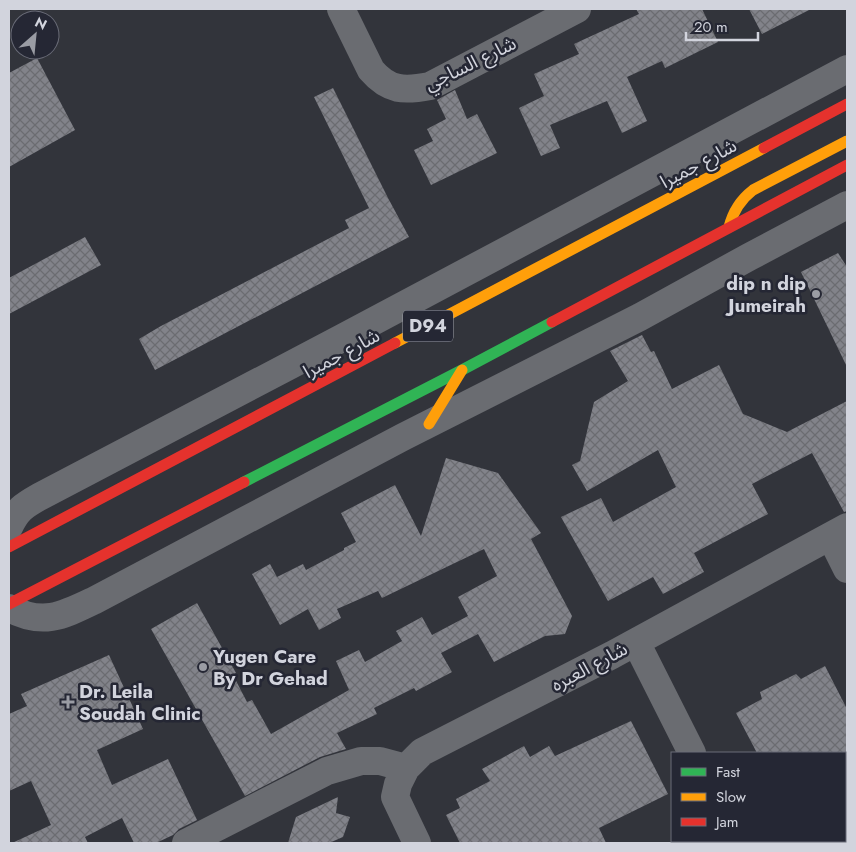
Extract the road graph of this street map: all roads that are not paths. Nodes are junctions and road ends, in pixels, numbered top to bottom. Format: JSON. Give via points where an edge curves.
{"nodes":[{"id":1,"x":342,"y":9,"type":"edge"},
{"id":2,"x":577,"y":9,"type":"edge"},
{"id":3,"x":847,"y":69,"type":"edge"},
{"id":4,"x":847,"y":104,"type":"edge"},
{"id":5,"x":847,"y":141,"type":"edge"},
{"id":6,"x":847,"y":165,"type":"edge"},
{"id":7,"x":847,"y":205,"type":"edge"},
{"id":8,"x":729,"y":227,"type":"junction"},
{"id":9,"x":462,"y":370,"type":"junction"},
{"id":10,"x":429,"y":424,"type":"junction"},
{"id":11,"x":9,"y":527,"type":"edge"},
{"id":12,"x":839,"y":532,"type":"edge"},
{"id":13,"x":9,"y":547,"type":"edge"},
{"id":14,"x":847,"y":569,"type":"edge"},
{"id":15,"x":9,"y":606,"type":"edge"},
{"id":16,"x":636,"y":642,"type":"junction"},
{"id":17,"x":691,"y":752,"type":"edge"},
{"id":18,"x":406,"y":768,"type":"junction"},
{"id":19,"x":186,"y":843,"type":"edge"},
{"id":20,"x":417,"y":843,"type":"edge"}],
"edges":[{"from":1,"to":2,"type":"street","name":"شارع الساجي","via":[[371,70],[394,88],[412,90],[430,86]]},
{"from":3,"to":11,"type":"street","via":[[39,497],[23,506]]},
{"from":4,"to":13,"type":"main road","name":"شارع جميرا","number":"D94"},
{"from":5,"to":8,"type":"main road","via":[[745,195],[730,218]]},
{"from":6,"to":8,"type":"main road"},
{"from":7,"to":10,"type":"street","via":[[640,317]]},
{"from":8,"to":9,"type":"main road"},
{"from":9,"to":10,"type":"main road"},
{"from":9,"to":15,"type":"main road"},
{"from":10,"to":15,"type":"street","via":[[74,610],[47,618],[19,613]]},
{"from":12,"to":14,"type":"street"},
{"from":12,"to":16,"type":"street","name":"شارع العبره"},
{"from":16,"to":17,"type":"street"},
{"from":16,"to":18,"type":"street","name":"شارع العبره","via":[[422,752]]},
{"from":18,"to":19,"type":"street","via":[[380,761],[361,761],[327,771]]},
{"from":18,"to":20,"type":"street","name":"شارع العبره","via":[[395,797]]}]}
